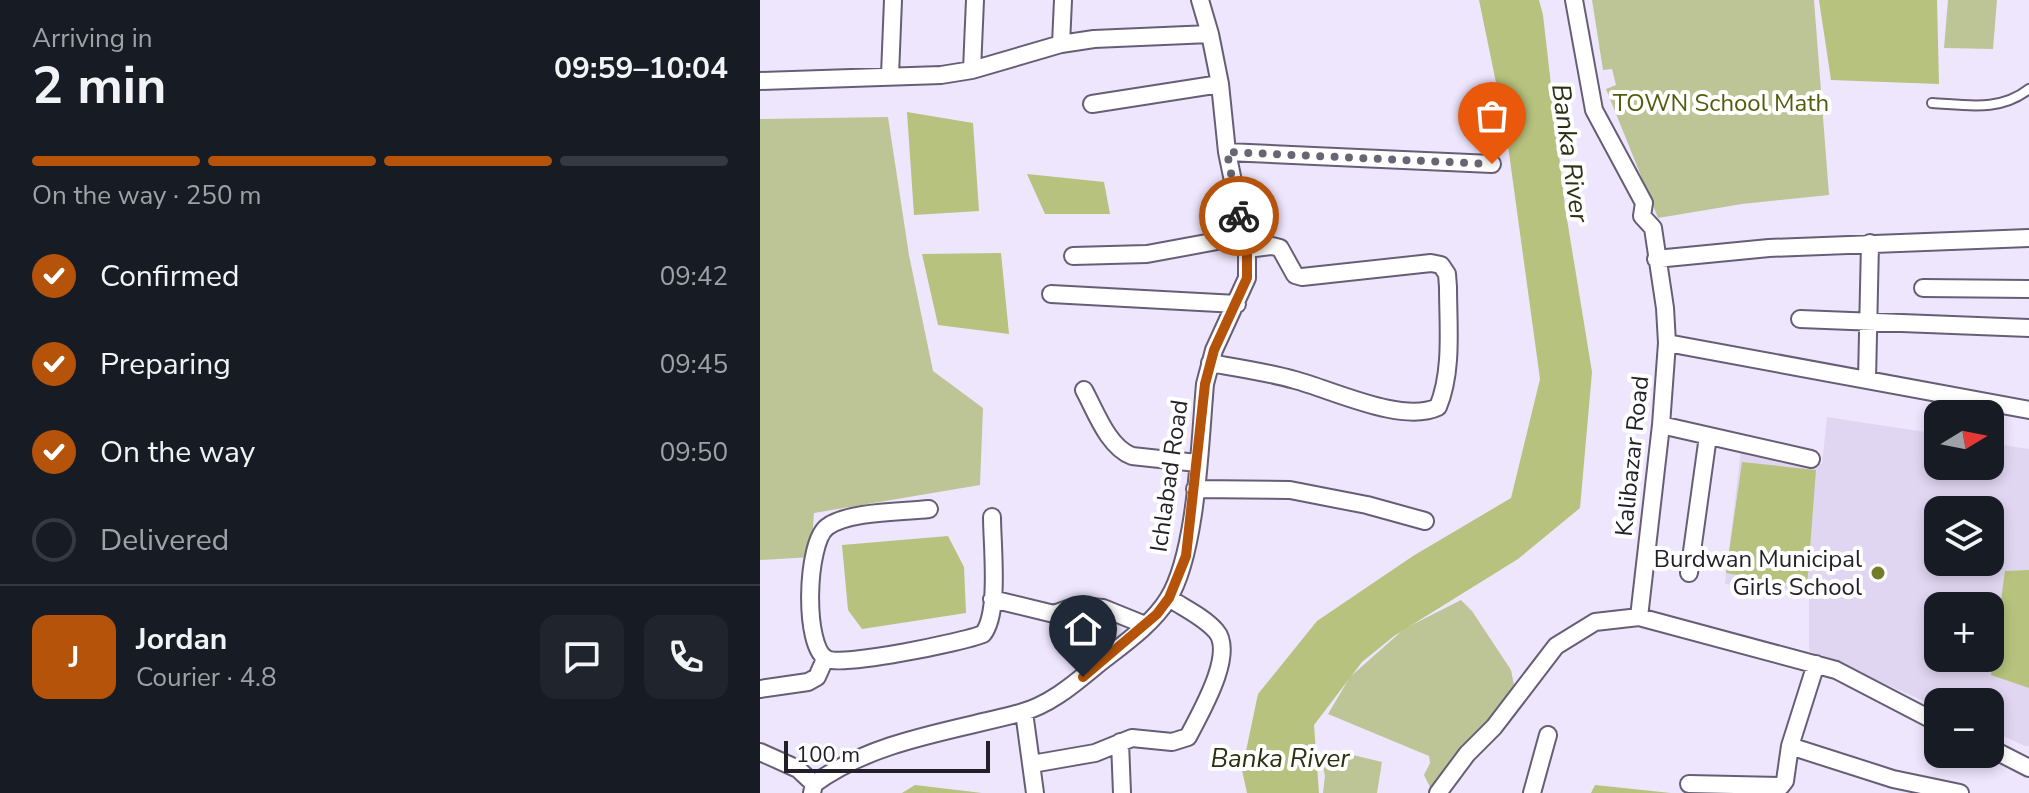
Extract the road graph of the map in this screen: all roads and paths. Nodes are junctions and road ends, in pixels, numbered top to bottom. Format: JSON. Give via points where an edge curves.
{"nodes":[{"id":1,"x":893,"y":0,"type":"edge"},
{"id":2,"x":959,"y":0,"type":"edge"},
{"id":3,"x":975,"y":0,"type":"edge"},
{"id":4,"x":1063,"y":0,"type":"edge"},
{"id":5,"x":1200,"y":0,"type":"edge"},
{"id":6,"x":1574,"y":0,"type":"edge"},
{"id":7,"x":1210,"y":34,"type":"junction"},
{"id":8,"x":1061,"y":44,"type":"junction"},
{"id":9,"x":972,"y":70,"type":"junction"},
{"id":10,"x":890,"y":75,"type":"junction"},
{"id":11,"x":760,"y":81,"type":"edge"},
{"id":12,"x":1220,"y":84,"type":"junction"},
{"id":13,"x":2029,"y":89,"type":"edge"},
{"id":14,"x":1932,"y":103,"type":"dead end"},
{"id":15,"x":1092,"y":104,"type":"dead end"},
{"id":16,"x":1227,"y":152,"type":"junction"},
{"id":17,"x":1492,"y":164,"type":"dead end"},
{"id":18,"x":2029,"y":238,"type":"edge"},
{"id":19,"x":1245,"y":242,"type":"junction"},
{"id":20,"x":1870,"y":243,"type":"junction"},
{"id":21,"x":1073,"y":256,"type":"dead end"},
{"id":22,"x":1656,"y":259,"type":"junction"},
{"id":23,"x":1923,"y":288,"type":"dead end"},
{"id":24,"x":2029,"y":289,"type":"edge"},
{"id":25,"x":1051,"y":294,"type":"dead end"},
{"id":26,"x":1237,"y":304,"type":"junction"},
{"id":27,"x":1800,"y":319,"type":"dead end"},
{"id":28,"x":1868,"y":324,"type":"junction"},
{"id":29,"x":2029,"y":328,"type":"edge"},
{"id":30,"x":1667,"y":343,"type":"junction"},
{"id":31,"x":1210,"y":363,"type":"junction"},
{"id":32,"x":1867,"y":380,"type":"junction"},
{"id":33,"x":1084,"y":390,"type":"dead end"},
{"id":34,"x":2029,"y":410,"type":"edge"},
{"id":35,"x":1661,"y":425,"type":"junction"},
{"id":36,"x":1708,"y":436,"type":"junction"},
{"id":37,"x":1811,"y":459,"type":"dead end"},
{"id":38,"x":1197,"y":463,"type":"junction"},
{"id":39,"x":1195,"y":489,"type":"junction"},
{"id":40,"x":929,"y":509,"type":"dead end"},
{"id":41,"x":992,"y":517,"type":"dead end"},
{"id":42,"x":1425,"y":521,"type":"dead end"},
{"id":43,"x":1689,"y":573,"type":"dead end"},
{"id":44,"x":1169,"y":598,"type":"junction"},
{"id":45,"x":992,"y":599,"type":"junction"},
{"id":46,"x":1639,"y":617,"type":"junction"},
{"id":47,"x":1145,"y":625,"type":"junction"},
{"id":48,"x":825,"y":659,"type":"junction"},
{"id":49,"x":1816,"y":664,"type":"junction"},
{"id":50,"x":760,"y":689,"type":"edge"},
{"id":51,"x":1024,"y":712,"type":"junction"},
{"id":52,"x":1924,"y":716,"type":"edge"},
{"id":53,"x":1548,"y":735,"type":"dead end"},
{"id":54,"x":1120,"y":742,"type":"junction"},
{"id":55,"x":1790,"y":746,"type":"junction"},
{"id":56,"x":760,"y":752,"type":"edge"},
{"id":57,"x":2004,"y":755,"type":"edge"},
{"id":58,"x":1032,"y":764,"type":"junction"},
{"id":59,"x":2029,"y":768,"type":"edge"},
{"id":60,"x":1689,"y":784,"type":"dead end"},
{"id":61,"x":813,"y":789,"type":"edge"},
{"id":62,"x":1035,"y":793,"type":"edge"},
{"id":63,"x":1122,"y":793,"type":"edge"},
{"id":64,"x":1438,"y":793,"type":"edge"},
{"id":65,"x":1532,"y":793,"type":"edge"},
{"id":66,"x":1960,"y":793,"type":"edge"}],
"edges":[{"from":1,"to":10,"type":"street"},
{"from":2,"to":3,"type":"street"},
{"from":3,"to":9,"type":"street"},
{"from":4,"to":8,"type":"street"},
{"from":5,"to":7,"type":"street","name":"Ichlabad Road"},
{"from":6,"to":22,"type":"street","name":"Kalibazar Road","via":[[1594,110],[1644,203],[1642,216],[1653,228]]},
{"from":7,"to":8,"type":"street"},
{"from":7,"to":12,"type":"street","name":"Ichlabad Road"},
{"from":8,"to":9,"type":"street"},
{"from":9,"to":10,"type":"street"},
{"from":10,"to":11,"type":"street"},
{"from":12,"to":15,"type":"street"},
{"from":12,"to":16,"type":"street","name":"Ichlabad Road"},
{"from":13,"to":14,"type":"lane","via":[[2000,105]]},
{"from":16,"to":17,"type":"street"},
{"from":16,"to":19,"type":"street","name":"Ichlabad Road"},
{"from":18,"to":20,"type":"street"},
{"from":19,"to":21,"type":"street","via":[[1147,254]]},
{"from":19,"to":26,"type":"street","name":"Ichlabad Road","via":[[1247,278]]},
{"from":19,"to":31,"type":"street","via":[[1280,248],[1295,275],[1302,277],[1441,265],[1448,287],[1443,396],[1428,412],[1394,410],[1294,379]]},
{"from":20,"to":22,"type":"street"},
{"from":20,"to":28,"type":"street"},
{"from":22,"to":30,"type":"street","name":"Kalibazar Road"},
{"from":23,"to":24,"type":"street"},
{"from":25,"to":26,"type":"street"},
{"from":26,"to":31,"type":"street","name":"Ichlabad Road"},
{"from":27,"to":28,"type":"street"},
{"from":28,"to":29,"type":"street"},
{"from":28,"to":32,"type":"street"},
{"from":30,"to":32,"type":"street"},
{"from":30,"to":35,"type":"street","name":"Kalibazar Road"},
{"from":31,"to":38,"type":"street","name":"Ichlabad Road"},
{"from":32,"to":34,"type":"street"},
{"from":33,"to":38,"type":"street","via":[[1122,452]]},
{"from":35,"to":36,"type":"street"},
{"from":35,"to":46,"type":"street","name":"Kalibazar Road"},
{"from":36,"to":37,"type":"street"},
{"from":36,"to":43,"type":"street"},
{"from":38,"to":39,"type":"street","name":"Ichlabad Road"},
{"from":39,"to":42,"type":"street","via":[[1290,490]]},
{"from":39,"to":44,"type":"street","name":"Ichlabad Road","via":[[1186,556]]},
{"from":40,"to":48,"type":"street","via":[[849,518],[823,531],[810,587],[814,639]]},
{"from":41,"to":45,"type":"street"},
{"from":44,"to":47,"type":"street","name":"Ichlabad Road"},
{"from":44,"to":54,"type":"street","via":[[1220,636],[1222,649],[1210,694],[1188,737]]},
{"from":45,"to":47,"type":"street","via":[[1054,614],[1076,606],[1103,608]]},
{"from":45,"to":48,"type":"street","via":[[987,630],[975,637],[851,660]]},
{"from":46,"to":49,"type":"street"},
{"from":46,"to":64,"type":"street","via":[[1595,622],[1556,646]]},
{"from":47,"to":51,"type":"street","name":"Ichlabad Road","via":[[1061,694]]},
{"from":48,"to":50,"type":"street","via":[[817,677],[808,682]]},
{"from":49,"to":52,"type":"street"},
{"from":49,"to":55,"type":"street"},
{"from":51,"to":58,"type":"street"},
{"from":51,"to":61,"type":"street","name":"Ichlabad Road","via":[[877,753],[831,772]]},
{"from":53,"to":65,"type":"street"},
{"from":54,"to":58,"type":"street","via":[[1095,753]]},
{"from":54,"to":63,"type":"street"},
{"from":55,"to":60,"type":"street","via":[[1781,786]]},
{"from":55,"to":66,"type":"street","via":[[1893,779]]},
{"from":56,"to":61,"type":"street","via":[[798,769]]},
{"from":57,"to":59,"type":"street"},
{"from":58,"to":62,"type":"street"}]}
